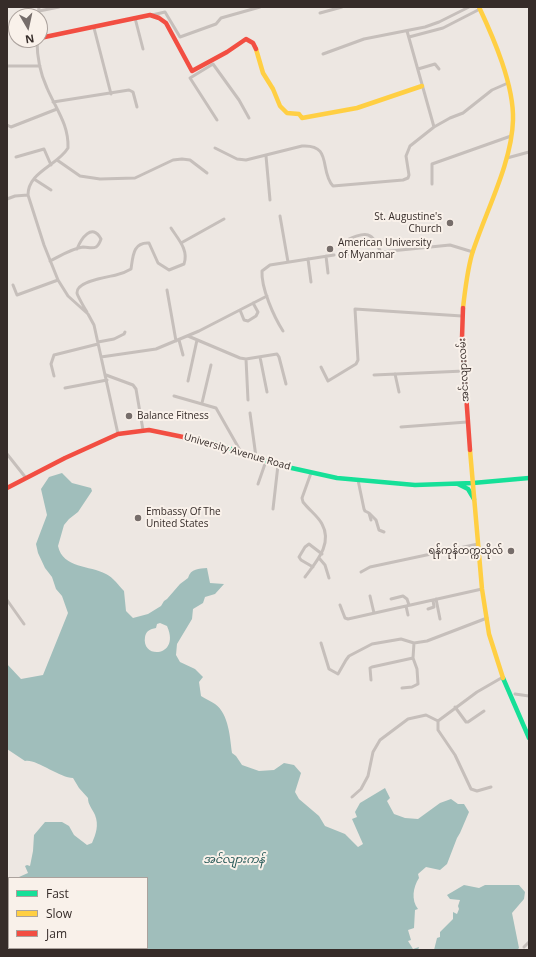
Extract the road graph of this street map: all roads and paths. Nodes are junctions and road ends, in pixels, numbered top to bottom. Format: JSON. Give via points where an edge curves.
{"nodes":[{"id":1,"x":59,"y":7,"type":"edge"},
{"id":2,"x":260,"y":7,"type":"edge"},
{"id":3,"x":342,"y":7,"type":"edge"},
{"id":4,"x":469,"y":7,"type":"edge"},
{"id":5,"x":48,"y":8,"type":"edge"},
{"id":6,"x":480,"y":8,"type":"edge"},
{"id":7,"x":320,"y":13,"type":"dead end"},
{"id":8,"x":150,"y":15,"type":"junction"},
{"id":9,"x":135,"y":18,"type":"junction"},
{"id":10,"x":94,"y":28,"type":"junction"},
{"id":11,"x":407,"y":31,"type":"junction"},
{"id":12,"x":48,"y":37,"type":"edge"},
{"id":13,"x":409,"y":37,"type":"junction"},
{"id":14,"x":38,"y":48,"type":"edge"},
{"id":15,"x":143,"y":49,"type":"dead end"},
{"id":16,"x":323,"y":54,"type":"dead end"},
{"id":17,"x":7,"y":66,"type":"edge"},
{"id":18,"x":40,"y":66,"type":"junction"},
{"id":19,"x":418,"y":69,"type":"junction"},
{"id":20,"x":439,"y":69,"type":"dead end"},
{"id":21,"x":192,"y":73,"type":"junction"},
{"id":22,"x":508,"y":83,"type":"junction"},
{"id":23,"x":422,"y":86,"type":"junction"},
{"id":24,"x":111,"y":94,"type":"junction"},
{"id":25,"x":54,"y":102,"type":"junction"},
{"id":26,"x":137,"y":107,"type":"dead end"},
{"id":27,"x":57,"y":109,"type":"junction"},
{"id":28,"x":249,"y":118,"type":"dead end"},
{"id":29,"x":217,"y":120,"type":"dead end"},
{"id":30,"x":7,"y":125,"type":"edge"},
{"id":31,"x":434,"y":127,"type":"junction"},
{"id":32,"x":511,"y":136,"type":"junction"},
{"id":33,"x":215,"y":148,"type":"dead end"},
{"id":34,"x":529,"y":152,"type":"edge"},
{"id":35,"x":266,"y":156,"type":"junction"},
{"id":36,"x":16,"y":157,"type":"dead end"},
{"id":37,"x":507,"y":158,"type":"junction"},
{"id":38,"x":57,"y":160,"type":"junction"},
{"id":39,"x":51,"y":165,"type":"junction"},
{"id":40,"x":207,"y":173,"type":"dead end"},
{"id":41,"x":34,"y":178,"type":"junction"},
{"id":42,"x":432,"y":184,"type":"dead end"},
{"id":43,"x":51,"y":190,"type":"dead end"},
{"id":44,"x":28,"y":196,"type":"junction"},
{"id":45,"x":7,"y":199,"type":"edge"},
{"id":46,"x":270,"y":200,"type":"dead end"},
{"id":47,"x":280,"y":216,"type":"dead end"},
{"id":48,"x":224,"y":219,"type":"dead end"},
{"id":49,"x":170,"y":228,"type":"dead end"},
{"id":50,"x":181,"y":244,"type":"junction"},
{"id":51,"x":77,"y":249,"type":"junction"},
{"id":52,"x":381,"y":252,"type":"junction"},
{"id":53,"x":473,"y":252,"type":"junction"},
{"id":54,"x":334,"y":255,"type":"dead end"},
{"id":55,"x":326,"y":256,"type":"junction"},
{"id":56,"x":308,"y":259,"type":"junction"},
{"id":57,"x":50,"y":261,"type":"junction"},
{"id":58,"x":288,"y":262,"type":"junction"},
{"id":59,"x":328,"y":273,"type":"dead end"},
{"id":60,"x":58,"y":280,"type":"junction"},
{"id":61,"x":311,"y":282,"type":"dead end"},
{"id":62,"x":13,"y":285,"type":"dead end"},
{"id":63,"x":167,"y":290,"type":"dead end"},
{"id":64,"x":267,"y":296,"type":"junction"},
{"id":65,"x":254,"y":303,"type":"junction"},
{"id":66,"x":240,"y":310,"type":"junction"},
{"id":67,"x":88,"y":314,"type":"junction"},
{"id":68,"x":462,"y":316,"type":"junction"},
{"id":69,"x":283,"y":331,"type":"dead end"},
{"id":70,"x":125,"y":332,"type":"dead end"},
{"id":71,"x":188,"y":336,"type":"junction"},
{"id":72,"x":177,"y":340,"type":"junction"},
{"id":73,"x":197,"y":340,"type":"junction"},
{"id":74,"x":98,"y":343,"type":"junction"},
{"id":75,"x":183,"y":355,"type":"dead end"},
{"id":76,"x":101,"y":357,"type":"junction"},
{"id":77,"x":260,"y":357,"type":"junction"},
{"id":78,"x":246,"y":359,"type":"junction"},
{"id":79,"x":211,"y":365,"type":"dead end"},
{"id":80,"x":321,"y":368,"type":"dead end"},
{"id":81,"x":464,"y":371,"type":"junction"},
{"id":82,"x":395,"y":374,"type":"junction"},
{"id":83,"x":106,"y":375,"type":"junction"},
{"id":84,"x":374,"y":375,"type":"dead end"},
{"id":85,"x":54,"y":376,"type":"dead end"},
{"id":86,"x":107,"y":380,"type":"junction"},
{"id":87,"x":188,"y":381,"type":"dead end"},
{"id":88,"x":286,"y":384,"type":"dead end"},
{"id":89,"x":65,"y":388,"type":"dead end"},
{"id":90,"x":267,"y":392,"type":"dead end"},
{"id":91,"x":399,"y":392,"type":"dead end"},
{"id":92,"x":174,"y":396,"type":"dead end"},
{"id":93,"x":248,"y":400,"type":"dead end"},
{"id":94,"x":202,"y":404,"type":"junction"},
{"id":95,"x":250,"y":413,"type":"dead end"},
{"id":96,"x":467,"y":422,"type":"junction"},
{"id":97,"x":401,"y":427,"type":"dead end"},
{"id":98,"x":142,"y":430,"type":"junction"},
{"id":99,"x":118,"y":434,"type":"junction"},
{"id":100,"x":241,"y":452,"type":"junction"},
{"id":101,"x":7,"y":454,"type":"edge"},
{"id":102,"x":256,"y":457,"type":"junction"},
{"id":103,"x":266,"y":461,"type":"junction"},
{"id":104,"x":278,"y":465,"type":"junction"},
{"id":105,"x":311,"y":474,"type":"junction"},
{"id":106,"x":26,"y":478,"type":"junction"},
{"id":107,"x":529,"y":478,"type":"edge"},
{"id":108,"x":358,"y":480,"type":"junction"},
{"id":109,"x":455,"y":483,"type":"junction"},
{"id":110,"x":473,"y":483,"type":"junction"},
{"id":111,"x":258,"y":484,"type":"dead end"},
{"id":112,"x":7,"y":488,"type":"edge"},
{"id":113,"x":474,"y":499,"type":"junction"},
{"id":114,"x":273,"y":509,"type":"dead end"},
{"id":115,"x":369,"y":513,"type":"junction"},
{"id":116,"x":371,"y":520,"type":"dead end"},
{"id":117,"x":384,"y":532,"type":"dead end"},
{"id":118,"x":478,"y":544,"type":"junction"},
{"id":119,"x":322,"y":554,"type":"junction"},
{"id":120,"x":320,"y":558,"type":"junction"},
{"id":121,"x":313,"y":567,"type":"junction"},
{"id":122,"x":361,"y":572,"type":"dead end"},
{"id":123,"x":305,"y":577,"type":"dead end"},
{"id":124,"x":329,"y":578,"type":"dead end"},
{"id":125,"x":482,"y":589,"type":"junction"},
{"id":126,"x":370,"y":596,"type":"dead end"},
{"id":127,"x":391,"y":599,"type":"dead end"},
{"id":128,"x":7,"y":600,"type":"edge"},
{"id":129,"x":434,"y":600,"type":"junction"},
{"id":130,"x":340,"y":605,"type":"dead end"},
{"id":131,"x":407,"y":606,"type":"junction"},
{"id":132,"x":428,"y":609,"type":"dead end"},
{"id":133,"x":374,"y":613,"type":"junction"},
{"id":134,"x":408,"y":615,"type":"dead end"},
{"id":135,"x":487,"y":618,"type":"junction"},
{"id":136,"x":440,"y":619,"type":"dead end"},
{"id":137,"x":24,"y":624,"type":"dead end"},
{"id":138,"x":321,"y":643,"type":"dead end"},
{"id":139,"x":414,"y":643,"type":"junction"},
{"id":140,"x":413,"y":658,"type":"junction"},
{"id":141,"x":503,"y":677,"type":"junction"},
{"id":142,"x":371,"y":680,"type":"dead end"},
{"id":143,"x":402,"y":688,"type":"dead end"},
{"id":144,"x":515,"y":694,"type":"dead end"},
{"id":145,"x":529,"y":696,"type":"edge"},
{"id":146,"x":455,"y":707,"type":"junction"},
{"id":147,"x":484,"y":711,"type":"dead end"},
{"id":148,"x":438,"y":721,"type":"junction"},
{"id":149,"x":529,"y":738,"type":"edge"},
{"id":150,"x":491,"y":787,"type":"dead end"},
{"id":151,"x":352,"y":797,"type":"dead end"},
{"id":152,"x":529,"y":942,"type":"edge"},
{"id":153,"x":524,"y":946,"type":"dead end"}],
"edges":[{"from":1,"to":5,"type":"street"},
{"from":2,"to":8,"type":"street","via":[[221,18],[216,24],[180,38],[165,12]]},
{"from":3,"to":7,"type":"street"},
{"from":4,"to":11,"type":"street","via":[[439,22]]},
{"from":6,"to":13,"type":"street","via":[[443,28]]},
{"from":6,"to":22,"type":"main road","name":"အင်းလျားလမ်း"},
{"from":8,"to":9,"type":"main road"},
{"from":8,"to":21,"type":"main road","via":[[166,24]]},
{"from":9,"to":10,"type":"main road"},
{"from":9,"to":15,"type":"street"},
{"from":10,"to":12,"type":"main road"},
{"from":10,"to":24,"type":"street"},
{"from":11,"to":13,"type":"street"},
{"from":11,"to":16,"type":"street","via":[[364,39]]},
{"from":13,"to":19,"type":"street"},
{"from":14,"to":18,"type":"street"},
{"from":17,"to":18,"type":"street"},
{"from":18,"to":25,"type":"street","via":[[46,87]]},
{"from":19,"to":20,"type":"street","via":[[435,64]]},
{"from":19,"to":23,"type":"street"},
{"from":21,"to":23,"type":"main road","via":[[246,38],[256,50],[261,71],[279,104],[288,114],[299,114],[302,118],[357,108]]},
{"from":21,"to":28,"type":"street","via":[[213,64]]},
{"from":21,"to":29,"type":"street","via":[[190,78]]},
{"from":22,"to":31,"type":"street","via":[[492,90],[463,114]]},
{"from":22,"to":32,"type":"main road","name":"အင်းလျားလမ်း","via":[[512,106]]},
{"from":23,"to":31,"type":"street"},
{"from":24,"to":25,"type":"street"},
{"from":24,"to":26,"type":"street","via":[[129,90]]},
{"from":25,"to":27,"type":"street"},
{"from":27,"to":30,"type":"street","via":[[11,127]]},
{"from":27,"to":38,"type":"street","via":[[66,127],[68,138],[68,148]]},
{"from":31,"to":35,"type":"street","via":[[410,146],[406,156],[409,175],[404,180],[335,186],[329,182],[324,160],[318,148],[311,145]]},
{"from":32,"to":37,"type":"main road","name":"အင်းလျားလမ်း"},
{"from":32,"to":42,"type":"street","via":[[435,162],[432,164]]},
{"from":33,"to":35,"type":"street","via":[[236,159]]},
{"from":34,"to":37,"type":"street"},
{"from":35,"to":46,"type":"street"},
{"from":36,"to":39,"type":"street","via":[[44,149]]},
{"from":37,"to":53,"type":"main road","name":"အင်းလျားလမ်း"},
{"from":38,"to":39,"type":"street"},
{"from":38,"to":40,"type":"street","via":[[80,176],[100,179],[135,178],[173,160],[182,159],[190,160]]},
{"from":39,"to":41,"type":"street"},
{"from":41,"to":43,"type":"street"},
{"from":41,"to":44,"type":"street","via":[[28,188]]},
{"from":44,"to":45,"type":"street"},
{"from":44,"to":57,"type":"street"},
{"from":47,"to":58,"type":"street"},
{"from":48,"to":50,"type":"street"},
{"from":49,"to":50,"type":"street"},
{"from":50,"to":67,"type":"street","via":[[186,258],[184,264],[176,268],[169,270],[158,263],[149,243],[143,243],[135,248],[131,269],[83,284],[77,293]]},
{"from":51,"to":51,"type":"street","via":[[96,247],[101,239],[95,233],[86,234]]},
{"from":51,"to":57,"type":"street"},
{"from":52,"to":52,"type":"street","via":[[354,258],[344,243],[351,238],[369,235]]},
{"from":52,"to":53,"type":"street","via":[[450,245]]},
{"from":53,"to":68,"type":"main road","name":"အင်းလျားလမ်း","via":[[466,279]]},
{"from":54,"to":55,"type":"street"},
{"from":55,"to":56,"type":"street"},
{"from":55,"to":59,"type":"street"},
{"from":56,"to":58,"type":"street"},
{"from":56,"to":61,"type":"street"},
{"from":57,"to":60,"type":"street"},
{"from":58,"to":64,"type":"street","via":[[270,265],[262,271]]},
{"from":60,"to":62,"type":"street","via":[[17,295]]},
{"from":60,"to":67,"type":"street","via":[[68,296]]},
{"from":63,"to":72,"type":"street"},
{"from":64,"to":65,"type":"street"},
{"from":64,"to":69,"type":"street","via":[[274,317]]},
{"from":65,"to":66,"type":"street"},
{"from":65,"to":66,"type":"street","via":[[258,312],[248,321],[244,320]]},
{"from":66,"to":71,"type":"street"},
{"from":67,"to":74,"type":"street","via":[[94,325]]},
{"from":68,"to":80,"type":"street","via":[[356,309],[356,364],[328,381]]},
{"from":68,"to":81,"type":"main road","name":"အင်းလျားလမ်း"},
{"from":70,"to":74,"type":"street","via":[[114,339]]},
{"from":71,"to":72,"type":"street"},
{"from":71,"to":73,"type":"street"},
{"from":72,"to":75,"type":"street"},
{"from":72,"to":76,"type":"street","via":[[156,349]]},
{"from":73,"to":78,"type":"street"},
{"from":73,"to":87,"type":"street"},
{"from":74,"to":76,"type":"street"},
{"from":74,"to":85,"type":"street","via":[[54,355],[51,364]]},
{"from":76,"to":83,"type":"street"},
{"from":77,"to":78,"type":"street"},
{"from":77,"to":88,"type":"street","via":[[278,355]]},
{"from":77,"to":90,"type":"street"},
{"from":78,"to":93,"type":"street"},
{"from":79,"to":94,"type":"street"},
{"from":81,"to":82,"type":"street"},
{"from":81,"to":96,"type":"main road","name":"အင်းလျားလမ်း"},
{"from":82,"to":84,"type":"street"},
{"from":82,"to":91,"type":"street"},
{"from":83,"to":86,"type":"street"},
{"from":83,"to":98,"type":"street","via":[[133,385],[136,389]]},
{"from":86,"to":89,"type":"street"},
{"from":86,"to":99,"type":"street"},
{"from":92,"to":94,"type":"street"},
{"from":94,"to":100,"type":"street","via":[[216,408],[220,412]]},
{"from":95,"to":102,"type":"street"},
{"from":96,"to":97,"type":"street"},
{"from":96,"to":110,"type":"main road","name":"အင်းလျားလမ်း"},
{"from":98,"to":99,"type":"main road","name":"University Avenue Road"},
{"from":98,"to":100,"type":"main road","name":"University Avenue Road","via":[[213,443]]},
{"from":99,"to":106,"type":"main road","name":"University Avenue Road"},
{"from":100,"to":102,"type":"main road","name":"University Avenue Road"},
{"from":101,"to":106,"type":"street"},
{"from":102,"to":103,"type":"main road","name":"University Avenue Road"},
{"from":103,"to":104,"type":"main road","name":"University Avenue Road"},
{"from":103,"to":111,"type":"street"},
{"from":104,"to":105,"type":"main road","name":"University Avenue Road"},
{"from":104,"to":114,"type":"street"},
{"from":105,"to":108,"type":"main road","name":"University Avenue Road"},
{"from":105,"to":119,"type":"street","via":[[302,498],[325,532]]},
{"from":106,"to":112,"type":"main road","name":"University Avenue Road"},
{"from":107,"to":110,"type":"main road","name":"University Avenue Road"},
{"from":108,"to":109,"type":"main road","name":"University Avenue Road","via":[[415,485]]},
{"from":108,"to":115,"type":"street","via":[[364,509]]},
{"from":109,"to":110,"type":"main road","name":"University Avenue Road"},
{"from":109,"to":113,"type":"main road","via":[[468,489]]},
{"from":110,"to":113,"type":"main road","name":"အင်းလျားလမ်း"},
{"from":113,"to":118,"type":"main road","name":"အင်းလျားလမ်း"},
{"from":115,"to":116,"type":"street"},
{"from":115,"to":117,"type":"street","via":[[376,520],[379,530]]},
{"from":118,"to":122,"type":"street","via":[[370,567]]},
{"from":118,"to":125,"type":"main road","name":"အင်းလျားလမ်း"},
{"from":119,"to":120,"type":"street"},
{"from":119,"to":121,"type":"street","via":[[309,544],[305,547],[299,557]]},
{"from":120,"to":121,"type":"street"},
{"from":120,"to":124,"type":"street"},
{"from":121,"to":123,"type":"street"},
{"from":125,"to":129,"type":"street"},
{"from":125,"to":135,"type":"main road","name":"အင်းလျားလမ်း"},
{"from":126,"to":133,"type":"street"},
{"from":127,"to":131,"type":"street","via":[[403,596]]},
{"from":128,"to":137,"type":"street"},
{"from":129,"to":131,"type":"street"},
{"from":129,"to":132,"type":"street","via":[[434,607]]},
{"from":129,"to":136,"type":"street"},
{"from":130,"to":133,"type":"street","via":[[345,618],[348,619]]},
{"from":131,"to":133,"type":"street"},
{"from":131,"to":134,"type":"street"},
{"from":135,"to":139,"type":"street"},
{"from":135,"to":141,"type":"main road","name":"အင်းလျားလမ်း","via":[[489,634]]},
{"from":138,"to":139,"type":"street","via":[[329,669],[338,674],[349,656],[372,644],[401,639]]},
{"from":139,"to":140,"type":"street"},
{"from":140,"to":142,"type":"street","via":[[370,668]]},
{"from":140,"to":143,"type":"street","via":[[418,684]]},
{"from":141,"to":146,"type":"street"},
{"from":141,"to":149,"type":"main road","name":"အင်းလျားလမ်း"},
{"from":144,"to":145,"type":"street"},
{"from":146,"to":147,"type":"street","via":[[466,722]]},
{"from":146,"to":148,"type":"street"},
{"from":148,"to":150,"type":"street","via":[[438,730],[455,756],[471,789],[477,791]]},
{"from":148,"to":151,"type":"street","via":[[426,715],[408,719],[380,740],[373,752],[368,776],[361,789]]},
{"from":152,"to":153,"type":"street"}]}
